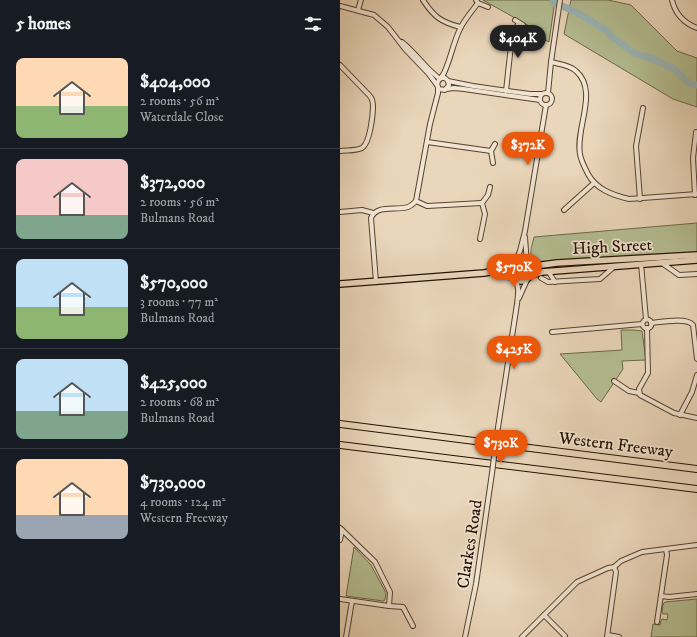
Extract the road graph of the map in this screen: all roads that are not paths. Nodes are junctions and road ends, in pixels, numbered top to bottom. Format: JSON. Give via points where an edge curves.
{"nodes":[{"id":1,"x":361,"y":0,"type":"edge"},
{"id":2,"x":423,"y":0,"type":"edge"},
{"id":3,"x":672,"y":0,"type":"edge"},
{"id":4,"x":560,"y":1,"type":"edge"},
{"id":5,"x":477,"y":2,"type":"edge"},
{"id":6,"x":340,"y":6,"type":"edge"},
{"id":7,"x":488,"y":7,"type":"dead end"},
{"id":8,"x":358,"y":10,"type":"junction"},
{"id":9,"x":519,"y":23,"type":"dead end"},
{"id":10,"x":460,"y":27,"type":"junction"},
{"id":11,"x":697,"y":28,"type":"edge"},
{"id":12,"x":395,"y":36,"type":"junction"},
{"id":13,"x":448,"y":62,"type":"junction"},
{"id":14,"x":551,"y":62,"type":"junction"},
{"id":15,"x":340,"y":65,"type":"edge"},
{"id":16,"x":440,"y":78,"type":"junction"},
{"id":17,"x":448,"y":80,"type":"junction"},
{"id":18,"x":438,"y":86,"type":"junction"},
{"id":19,"x":446,"y":89,"type":"junction"},
{"id":20,"x":506,"y":91,"type":"junction"},
{"id":21,"x":548,"y":93,"type":"junction"},
{"id":22,"x":542,"y":94,"type":"junction"},
{"id":23,"x":540,"y":100,"type":"junction"},
{"id":24,"x":436,"y":102,"type":"junction"},
{"id":25,"x":546,"y":105,"type":"junction"},
{"id":26,"x":643,"y":108,"type":"dead end"},
{"id":27,"x":696,"y":132,"type":"dead end"},
{"id":28,"x":427,"y":142,"type":"junction"},
{"id":29,"x":495,"y":144,"type":"dead end"},
{"id":30,"x":340,"y":151,"type":"edge"},
{"id":31,"x":490,"y":151,"type":"junction"},
{"id":32,"x":493,"y":163,"type":"dead end"},
{"id":33,"x":594,"y":183,"type":"junction"},
{"id":34,"x":490,"y":187,"type":"dead end"},
{"id":35,"x":696,"y":195,"type":"edge"},
{"id":36,"x":640,"y":199,"type":"junction"},
{"id":37,"x":416,"y":201,"type":"junction"},
{"id":38,"x":482,"y":203,"type":"junction"},
{"id":39,"x":564,"y":210,"type":"dead end"},
{"id":40,"x":340,"y":212,"type":"edge"},
{"id":41,"x":373,"y":213,"type":"junction"},
{"id":42,"x":525,"y":231,"type":"junction"},
{"id":43,"x":480,"y":239,"type":"dead end"},
{"id":44,"x":697,"y":255,"type":"edge"},
{"id":45,"x":697,"y":260,"type":"edge"},
{"id":46,"x":662,"y":263,"type":"junction"},
{"id":47,"x":514,"y":264,"type":"junction"},
{"id":48,"x":528,"y":264,"type":"junction"},
{"id":49,"x":641,"y":264,"type":"junction"},
{"id":50,"x":615,"y":266,"type":"junction"},
{"id":51,"x":548,"y":272,"type":"junction"},
{"id":52,"x":484,"y":273,"type":"junction"},
{"id":53,"x":697,"y":274,"type":"edge"},
{"id":54,"x":514,"y":277,"type":"junction"},
{"id":55,"x":528,"y":277,"type":"junction"},
{"id":56,"x":540,"y":278,"type":"dead end"},
{"id":57,"x":376,"y":282,"type":"junction"},
{"id":58,"x":555,"y":282,"type":"junction"},
{"id":59,"x":340,"y":284,"type":"edge"},
{"id":60,"x":517,"y":304,"type":"junction"},
{"id":61,"x":646,"y":319,"type":"junction"},
{"id":62,"x":697,"y":321,"type":"edge"},
{"id":63,"x":651,"y":323,"type":"junction"},
{"id":64,"x":692,"y":323,"type":"junction"},
{"id":65,"x":642,"y":324,"type":"junction"},
{"id":66,"x":647,"y":328,"type":"junction"},
{"id":67,"x":552,"y":332,"type":"dead end"},
{"id":68,"x":697,"y":359,"type":"edge"},
{"id":69,"x":697,"y":376,"type":"edge"},
{"id":70,"x":614,"y":381,"type":"dead end"},
{"id":71,"x":639,"y":393,"type":"junction"},
{"id":72,"x":680,"y":415,"type":"junction"},
{"id":73,"x":697,"y":418,"type":"edge"},
{"id":74,"x":340,"y":424,"type":"edge"},
{"id":75,"x":340,"y":445,"type":"edge"},
{"id":76,"x":697,"y":469,"type":"edge"},
{"id":77,"x":697,"y":489,"type":"edge"},
{"id":78,"x":341,"y":529,"type":"edge"},
{"id":79,"x":340,"y":540,"type":"edge"},
{"id":80,"x":697,"y":545,"type":"edge"},
{"id":81,"x":666,"y":549,"type":"junction"},
{"id":82,"x":614,"y":567,"type":"junction"},
{"id":83,"x":697,"y":594,"type":"edge"},
{"id":84,"x":661,"y":596,"type":"junction"},
{"id":85,"x":340,"y":599,"type":"edge"},
{"id":86,"x":352,"y":601,"type":"junction"},
{"id":87,"x":388,"y":606,"type":"junction"},
{"id":88,"x":544,"y":615,"type":"junction"},
{"id":89,"x":657,"y":622,"type":"dead end"},
{"id":90,"x":413,"y":626,"type":"dead end"},
{"id":91,"x":565,"y":636,"type":"dead end"},
{"id":92,"x":608,"y":636,"type":"edge"},
{"id":93,"x":346,"y":637,"type":"edge"},
{"id":94,"x":466,"y":637,"type":"edge"},
{"id":95,"x":522,"y":637,"type":"edge"},
{"id":96,"x":620,"y":637,"type":"edge"}],
"edges":[{"from":1,"to":8,"type":"street"},
{"from":2,"to":10,"type":"street","via":[[440,20]]},
{"from":3,"to":11,"type":"street","via":[[682,19]]},
{"from":4,"to":14,"type":"street"},
{"from":5,"to":7,"type":"street"},
{"from":5,"to":10,"type":"street"},
{"from":6,"to":8,"type":"street"},
{"from":8,"to":12,"type":"street","via":[[374,15]]},
{"from":9,"to":20,"type":"street","via":[[512,36]]},
{"from":10,"to":13,"type":"street"},
{"from":12,"to":16,"type":"street"},
{"from":12,"to":18,"type":"street"},
{"from":13,"to":16,"type":"street"},
{"from":13,"to":17,"type":"street"},
{"from":14,"to":21,"type":"street"},
{"from":14,"to":33,"type":"street","via":[[571,68],[585,83],[586,99],[580,154]]},
{"from":15,"to":30,"type":"street","via":[[369,94],[373,105],[366,144],[356,150]]},
{"from":16,"to":17,"type":"street"},
{"from":16,"to":18,"type":"street"},
{"from":17,"to":19,"type":"street","via":[[449,85]]},
{"from":17,"to":20,"type":"street"},
{"from":18,"to":19,"type":"street","via":[[441,90]]},
{"from":18,"to":24,"type":"street"},
{"from":19,"to":23,"type":"street","via":[[464,89]]},
{"from":19,"to":24,"type":"street"},
{"from":20,"to":22,"type":"street"},
{"from":21,"to":22,"type":"street"},
{"from":21,"to":25,"type":"street","via":[[552,100]]},
{"from":22,"to":23,"type":"street"},
{"from":23,"to":25,"type":"street"},
{"from":24,"to":28,"type":"street"},
{"from":25,"to":42,"type":"street"},
{"from":26,"to":36,"type":"street","via":[[636,146]]},
{"from":27,"to":35,"type":"street","via":[[692,158]]},
{"from":28,"to":31,"type":"street"},
{"from":28,"to":37,"type":"street"},
{"from":29,"to":31,"type":"street"},
{"from":31,"to":32,"type":"street"},
{"from":33,"to":36,"type":"street","via":[[619,197]]},
{"from":33,"to":39,"type":"street"},
{"from":34,"to":38,"type":"street"},
{"from":35,"to":36,"type":"street"},
{"from":37,"to":38,"type":"street","via":[[427,206]]},
{"from":37,"to":41,"type":"street","via":[[407,207],[377,210]]},
{"from":38,"to":43,"type":"street","via":[[485,214]]},
{"from":40,"to":41,"type":"street","via":[[362,210]]},
{"from":41,"to":57,"type":"street","via":[[371,218]]},
{"from":42,"to":47,"type":"street"},
{"from":42,"to":48,"type":"street"},
{"from":44,"to":48,"type":"main road","name":"High Street"},
{"from":45,"to":46,"type":"main road","name":"High Street"},
{"from":46,"to":49,"type":"main road","name":"High Street"},
{"from":46,"to":53,"type":"street","via":[[679,275]]},
{"from":47,"to":48,"type":"main road","via":[[520,261]]},
{"from":47,"to":52,"type":"main road","via":[[501,270]]},
{"from":47,"to":54,"type":"main road","via":[[511,270]]},
{"from":48,"to":55,"type":"main road"},
{"from":49,"to":50,"type":"main road","name":"High Street"},
{"from":49,"to":61,"type":"street"},
{"from":50,"to":51,"type":"main road","name":"High Street"},
{"from":50,"to":58,"type":"street","via":[[600,279]]},
{"from":51,"to":55,"type":"main road","name":"High Street"},
{"from":51,"to":58,"type":"street"},
{"from":52,"to":54,"type":"main road"},
{"from":52,"to":57,"type":"main road"},
{"from":54,"to":55,"type":"main road","via":[[522,280]]},
{"from":54,"to":60,"type":"street","via":[[518,289]]},
{"from":55,"to":60,"type":"street"},
{"from":56,"to":58,"type":"street"},
{"from":57,"to":59,"type":"main road"},
{"from":60,"to":94,"type":"street","name":"Clarkes Road","bridge":true},
{"from":61,"to":63,"type":"street"},
{"from":61,"to":65,"type":"street"},
{"from":62,"to":64,"type":"street"},
{"from":63,"to":64,"type":"street","via":[[681,320]]},
{"from":63,"to":66,"type":"street"},
{"from":64,"to":68,"type":"street"},
{"from":65,"to":66,"type":"street"},
{"from":65,"to":67,"type":"street"},
{"from":66,"to":71,"type":"street","via":[[648,373]]},
{"from":69,"to":72,"type":"street"},
{"from":70,"to":71,"type":"street","via":[[629,391]]},
{"from":71,"to":72,"type":"street","via":[[644,398]]},
{"from":72,"to":73,"type":"street"},
{"from":74,"to":76,"type":"highway","name":"Western Freeway"},
{"from":75,"to":77,"type":"highway","name":"Western Freeway"},
{"from":78,"to":79,"type":"street"},
{"from":78,"to":87,"type":"street","via":[[375,562],[390,592]]},
{"from":80,"to":81,"type":"street"},
{"from":81,"to":82,"type":"street","via":[[642,552]]},
{"from":81,"to":84,"type":"street"},
{"from":82,"to":88,"type":"street","via":[[577,582]]},
{"from":82,"to":92,"type":"street","via":[[616,572]]},
{"from":83,"to":84,"type":"street"},
{"from":84,"to":89,"type":"street"},
{"from":85,"to":86,"type":"street"},
{"from":86,"to":87,"type":"street"},
{"from":86,"to":93,"type":"street"},
{"from":87,"to":90,"type":"street","via":[[403,607]]},
{"from":88,"to":91,"type":"street"},
{"from":88,"to":95,"type":"street"},
{"from":92,"to":96,"type":"street"}]}
